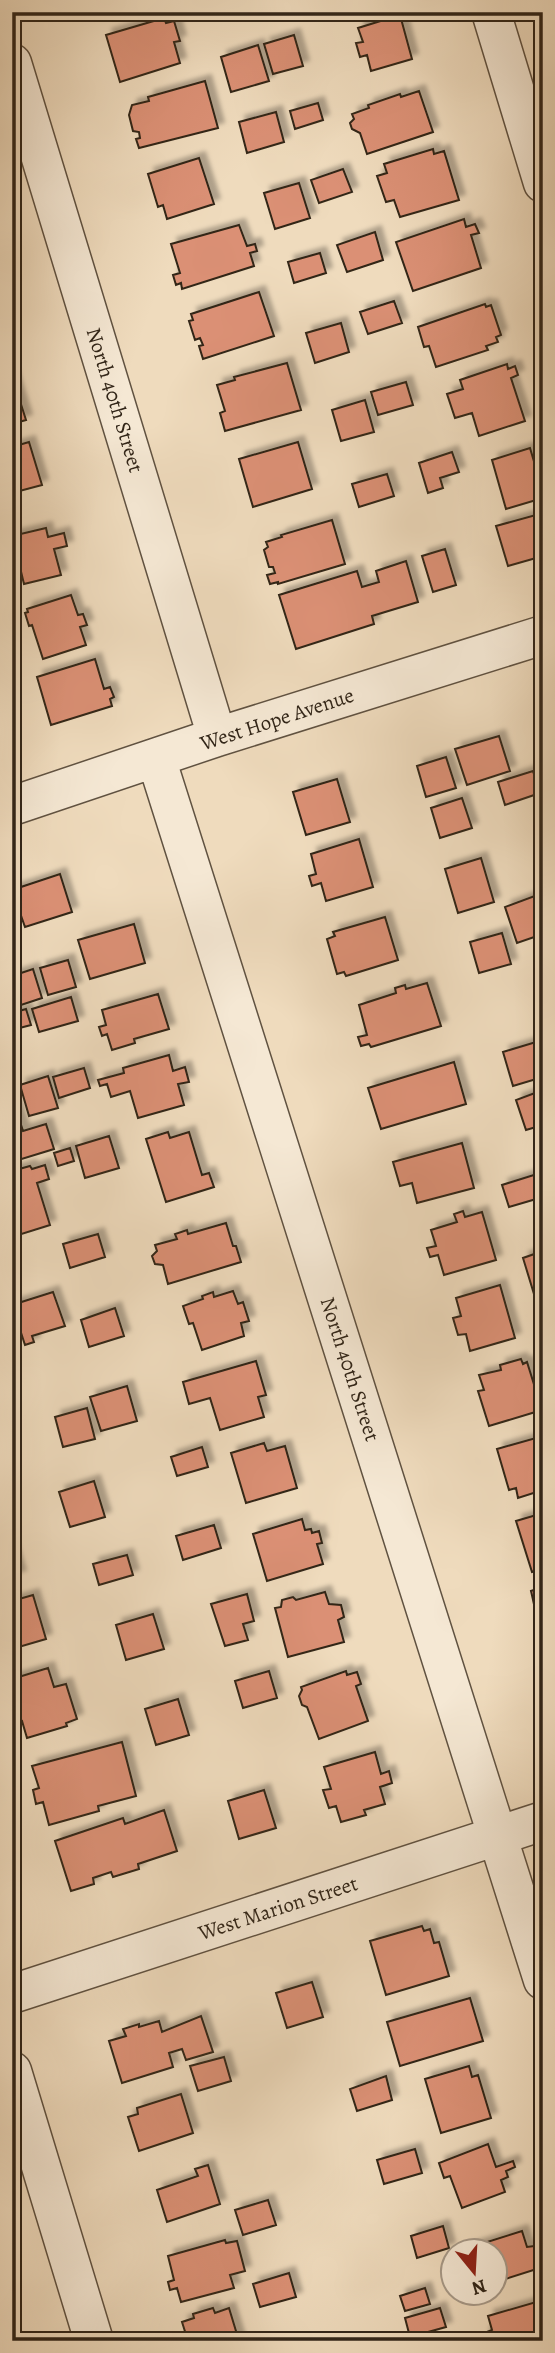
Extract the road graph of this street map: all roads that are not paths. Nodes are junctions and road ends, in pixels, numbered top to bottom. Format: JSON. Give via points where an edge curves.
{"nodes":[{"id":1,"x":491,"y":12,"type":"edge"},
{"id":2,"x":12,"y":63,"type":"edge"},
{"id":3,"x":543,"y":183,"type":"edge"},
{"id":4,"x":543,"y":635,"type":"edge"},
{"id":5,"x":217,"y":737,"type":"junction"},
{"id":6,"x":156,"y":758,"type":"junction"},
{"id":7,"x":12,"y":806,"type":"edge"},
{"id":8,"x":543,"y":1821,"type":"edge"},
{"id":9,"x":499,"y":1837,"type":"junction"},
{"id":10,"x":543,"y":1980,"type":"edge"},
{"id":11,"x":12,"y":1994,"type":"edge"},
{"id":12,"x":12,"y":2071,"type":"edge"},
{"id":13,"x":94,"y":2341,"type":"edge"}],
"edges":[{"from":1,"to":3,"type":"street"},
{"from":2,"to":5,"type":"street","name":"North 40th Street"},
{"from":4,"to":5,"type":"street","name":"West Hope Avenue"},
{"from":5,"to":6,"type":"street","name":"West Hope Avenue"},
{"from":6,"to":7,"type":"street","name":"West Hope Avenue"},
{"from":6,"to":9,"type":"street","name":"North 40th Street"},
{"from":8,"to":9,"type":"street","name":"West Marion Street"},
{"from":9,"to":10,"type":"street","name":"North 40th Street"},
{"from":9,"to":11,"type":"street","name":"West Marion Street"},
{"from":12,"to":13,"type":"street"}]}
